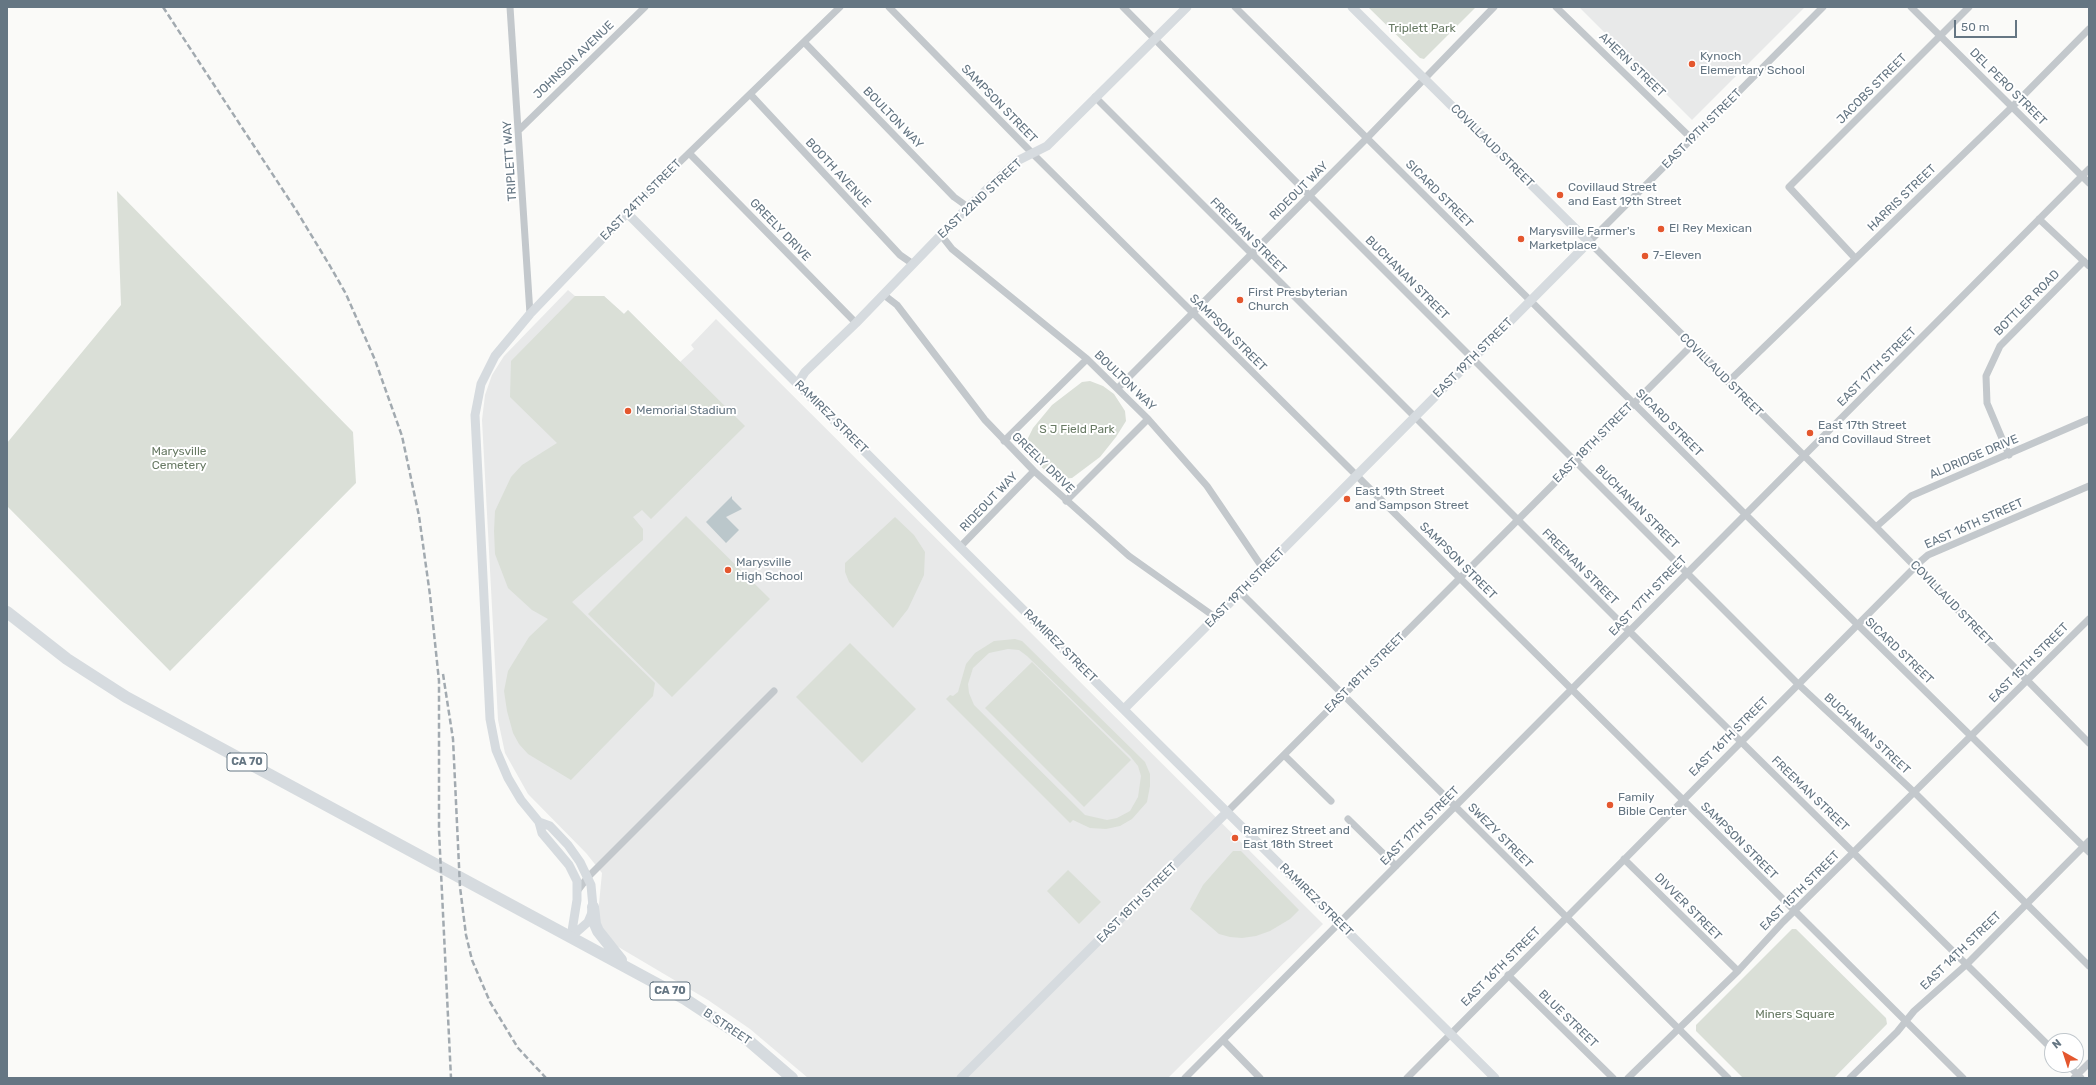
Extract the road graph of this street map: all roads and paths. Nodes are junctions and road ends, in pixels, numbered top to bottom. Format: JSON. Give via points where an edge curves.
{"nodes":[{"id":1,"x":510,"y":7,"type":"edge"},
{"id":2,"x":645,"y":7,"type":"edge"},
{"id":3,"x":840,"y":7,"type":"edge"},
{"id":4,"x":889,"y":7,"type":"edge"},
{"id":5,"x":1123,"y":7,"type":"edge"},
{"id":6,"x":1187,"y":7,"type":"edge"},
{"id":7,"x":1235,"y":7,"type":"edge"},
{"id":8,"x":1352,"y":7,"type":"edge"},
{"id":9,"x":1494,"y":7,"type":"edge"},
{"id":10,"x":1556,"y":7,"type":"edge"},
{"id":11,"x":1823,"y":7,"type":"edge"},
{"id":12,"x":1911,"y":7,"type":"edge"},
{"id":13,"x":1970,"y":7,"type":"edge"},
{"id":14,"x":2089,"y":29,"type":"edge"},
{"id":15,"x":1940,"y":36,"type":"junction"},
{"id":16,"x":1155,"y":38,"type":"junction"},
{"id":17,"x":804,"y":42,"type":"junction"},
{"id":18,"x":1425,"y":79,"type":"junction"},
{"id":19,"x":750,"y":94,"type":"junction"},
{"id":20,"x":1095,"y":97,"type":"junction"},
{"id":21,"x":2012,"y":107,"type":"junction"},
{"id":22,"x":519,"y":130,"type":"junction"},
{"id":23,"x":1367,"y":138,"type":"junction"},
{"id":24,"x":1692,"y":139,"type":"junction"},
{"id":25,"x":689,"y":153,"type":"junction"},
{"id":26,"x":1032,"y":153,"type":"junction"},
{"id":27,"x":2089,"y":169,"type":"edge"},
{"id":28,"x":2082,"y":176,"type":"junction"},
{"id":29,"x":2089,"y":183,"type":"edge"},
{"id":30,"x":1310,"y":196,"type":"junction"},
{"id":31,"x":968,"y":207,"type":"junction"},
{"id":32,"x":627,"y":213,"type":"junction"},
{"id":33,"x":2040,"y":219,"type":"junction"},
{"id":34,"x":941,"y":235,"type":"junction"},
{"id":35,"x":1589,"y":242,"type":"junction"},
{"id":36,"x":1251,"y":254,"type":"junction"},
{"id":37,"x":1855,"y":258,"type":"junction"},
{"id":38,"x":913,"y":264,"type":"junction"},
{"id":39,"x":2087,"y":264,"type":"edge"},
{"id":40,"x":884,"y":295,"type":"junction"},
{"id":41,"x":1530,"y":300,"type":"junction"},
{"id":42,"x":1193,"y":313,"type":"junction"},
{"id":43,"x":530,"y":314,"type":"junction"},
{"id":44,"x":856,"y":323,"type":"junction"},
{"id":45,"x":1692,"y":345,"type":"junction"},
{"id":46,"x":1087,"y":359,"type":"junction"},
{"id":47,"x":1472,"y":359,"type":"junction"},
{"id":48,"x":1728,"y":382,"type":"junction"},
{"id":49,"x":798,"y":383,"type":"junction"},
{"id":50,"x":1118,"y":388,"type":"junction"},
{"id":51,"x":1633,"y":403,"type":"junction"},
{"id":52,"x":1414,"y":418,"type":"junction"},
{"id":53,"x":1148,"y":419,"type":"junction"},
{"id":54,"x":2089,"y":419,"type":"edge"},
{"id":55,"x":1004,"y":441,"type":"junction"},
{"id":56,"x":2009,"y":455,"type":"junction"},
{"id":57,"x":1803,"y":457,"type":"junction"},
{"id":58,"x":1575,"y":461,"type":"junction"},
{"id":59,"x":1034,"y":471,"type":"junction"},
{"id":60,"x":1356,"y":476,"type":"junction"},
{"id":61,"x":2089,"y":486,"type":"edge"},
{"id":62,"x":1066,"y":501,"type":"junction"},
{"id":63,"x":1745,"y":514,"type":"junction"},
{"id":64,"x":1517,"y":520,"type":"junction"},
{"id":65,"x":1876,"y":527,"type":"junction"},
{"id":66,"x":960,"y":547,"type":"junction"},
{"id":67,"x":1915,"y":566,"type":"junction"},
{"id":68,"x":1264,"y":570,"type":"junction"},
{"id":69,"x":1687,"y":572,"type":"junction"},
{"id":70,"x":1459,"y":579,"type":"junction"},
{"id":71,"x":1240,"y":593,"type":"junction"},
{"id":72,"x":7,"y":612,"type":"edge"},
{"id":73,"x":1215,"y":618,"type":"junction"},
{"id":74,"x":2089,"y":619,"type":"edge"},
{"id":75,"x":1857,"y":625,"type":"junction"},
{"id":76,"x":1629,"y":631,"type":"junction"},
{"id":77,"x":2026,"y":680,"type":"junction"},
{"id":78,"x":1798,"y":684,"type":"junction"},
{"id":79,"x":1572,"y":689,"type":"junction"},
{"id":80,"x":774,"y":691,"type":"dead end"},
{"id":81,"x":1343,"y":696,"type":"junction"},
{"id":82,"x":1124,"y":709,"type":"junction"},
{"id":83,"x":1972,"y":736,"type":"junction"},
{"id":84,"x":1740,"y":742,"type":"junction"},
{"id":85,"x":2089,"y":743,"type":"edge"},
{"id":86,"x":1284,"y":755,"type":"junction"},
{"id":87,"x":1915,"y":793,"type":"junction"},
{"id":88,"x":1682,"y":800,"type":"junction"},
{"id":89,"x":1330,"y":801,"type":"dead end"},
{"id":90,"x":1455,"y":807,"type":"junction"},
{"id":91,"x":1227,"y":812,"type":"junction"},
{"id":92,"x":1348,"y":819,"type":"dead end"},
{"id":93,"x":539,"y":822,"type":"junction"},
{"id":94,"x":2089,"y":841,"type":"edge"},
{"id":95,"x":2083,"y":846,"type":"junction"},
{"id":96,"x":2089,"y":852,"type":"edge"},
{"id":97,"x":1855,"y":853,"type":"junction"},
{"id":98,"x":1624,"y":859,"type":"junction"},
{"id":99,"x":1396,"y":866,"type":"junction"},
{"id":100,"x":588,"y":877,"type":"junction"},
{"id":101,"x":578,"y":890,"type":"junction"},
{"id":102,"x":2026,"y":904,"type":"junction"},
{"id":103,"x":593,"y":906,"type":"junction"},
{"id":104,"x":1794,"y":911,"type":"junction"},
{"id":105,"x":1566,"y":917,"type":"junction"},
{"id":106,"x":1339,"y":923,"type":"junction"},
{"id":107,"x":571,"y":937,"type":"junction"},
{"id":108,"x":1967,"y":964,"type":"junction"},
{"id":109,"x":2089,"y":966,"type":"edge"},
{"id":110,"x":627,"y":967,"type":"junction"},
{"id":111,"x":1738,"y":971,"type":"junction"},
{"id":112,"x":1508,"y":975,"type":"junction"},
{"id":113,"x":1905,"y":1022,"type":"junction"},
{"id":114,"x":1679,"y":1029,"type":"junction"},
{"id":115,"x":1450,"y":1034,"type":"junction"},
{"id":116,"x":1223,"y":1040,"type":"junction"},
{"id":117,"x":2044,"y":1041,"type":"edge"},
{"id":118,"x":2089,"y":1063,"type":"edge"},
{"id":119,"x":2078,"y":1077,"type":"edge"},
{"id":120,"x":792,"y":1078,"type":"edge"},
{"id":121,"x":961,"y":1078,"type":"edge"},
{"id":122,"x":1185,"y":1078,"type":"edge"},
{"id":123,"x":1260,"y":1078,"type":"edge"},
{"id":124,"x":1407,"y":1078,"type":"edge"},
{"id":125,"x":1494,"y":1078,"type":"edge"},
{"id":126,"x":1613,"y":1078,"type":"edge"},
{"id":127,"x":1628,"y":1078,"type":"edge"},
{"id":128,"x":1728,"y":1078,"type":"edge"},
{"id":129,"x":1850,"y":1078,"type":"edge"},
{"id":130,"x":1964,"y":1078,"type":"edge"}],
"edges":[{"from":1,"to":22,"type":"street","name":"TRIPLETT WAY"},
{"from":2,"to":22,"type":"street","name":"JOHNSON AVENUE"},
{"from":3,"to":17,"type":"street","name":"EAST 24TH STREET"},
{"from":4,"to":26,"type":"street","name":"SAMPSON STREET"},
{"from":5,"to":16,"type":"street","name":"BUCHANAN STREET"},
{"from":6,"to":16,"type":"street","name":"EAST 22ND STREET"},
{"from":7,"to":23,"type":"street","name":"SICARD STREET"},
{"from":8,"to":18,"type":"street","name":"COVILLAUD STREET"},
{"from":9,"to":18,"type":"street","name":"RIDEOUT WAY"},
{"from":10,"to":24,"type":"street","name":"AHERN STREET"},
{"from":11,"to":24,"type":"street","name":"EAST 19TH STREET"},
{"from":12,"to":15,"type":"street","name":"DEL PERO STREET"},
{"from":13,"to":15,"type":"street","name":"JACOBS STREET"},
{"from":14,"to":21,"type":"street","name":"HARRIS STREET"},
{"from":15,"to":21,"type":"street","name":"DEL PERO STREET"},
{"from":15,"to":37,"type":"street","name":"JACOBS STREET","via":[[1789,187]]},
{"from":16,"to":20,"type":"street","name":"EAST 22ND STREET"},
{"from":16,"to":30,"type":"street","name":"BUCHANAN STREET"},
{"from":17,"to":19,"type":"street","name":"EAST 24TH STREET"},
{"from":17,"to":31,"type":"street","name":"BOULTON WAY","via":[[954,197]]},
{"from":18,"to":23,"type":"street","name":"RIDEOUT WAY"},
{"from":18,"to":35,"type":"street","name":"COVILLAUD STREET"},
{"from":19,"to":25,"type":"street","name":"EAST 24TH STREET"},
{"from":19,"to":38,"type":"street","name":"BOOTH AVENUE","via":[[900,255]]},
{"from":20,"to":26,"type":"street","name":"EAST 22ND STREET","via":[[1047,146]]},
{"from":20,"to":36,"type":"street","name":"FREEMAN STREET"},
{"from":21,"to":28,"type":"street","name":"DEL PERO STREET"},
{"from":21,"to":37,"type":"street","name":"HARRIS STREET"},
{"from":22,"to":43,"type":"street","name":"TRIPLETT WAY"},
{"from":23,"to":30,"type":"street","name":"RIDEOUT WAY"},
{"from":23,"to":41,"type":"street","name":"SICARD STREET"},
{"from":24,"to":35,"type":"street","name":"EAST 19TH STREET"},
{"from":25,"to":32,"type":"street","name":"EAST 24TH STREET"},
{"from":25,"to":44,"type":"street","name":"GREELY DRIVE"},
{"from":26,"to":31,"type":"street","name":"EAST 22ND STREET","via":[[1017,161]]},
{"from":26,"to":42,"type":"street","name":"SAMPSON STREET"},
{"from":27,"to":28,"type":"street","name":"EAST 17TH STREET"},
{"from":28,"to":29,"type":"street","name":"DEL PERO STREET"},
{"from":28,"to":33,"type":"street","name":"EAST 17TH STREET"},
{"from":30,"to":36,"type":"street","name":"RIDEOUT WAY"},
{"from":30,"to":47,"type":"street","name":"BUCHANAN STREET"},
{"from":31,"to":34,"type":"street","name":"EAST 22ND STREET"},
{"from":32,"to":43,"type":"street","name":"EAST 24TH STREET"},
{"from":32,"to":49,"type":"street","name":"RAMIREZ STREET"},
{"from":33,"to":39,"type":"street"},
{"from":33,"to":57,"type":"street","name":"EAST 17TH STREET"},
{"from":34,"to":38,"type":"street","name":"EAST 22ND STREET"},
{"from":34,"to":46,"type":"street","name":"BOULTON WAY","via":[[952,249]]},
{"from":35,"to":41,"type":"street","name":"EAST 19TH STREET"},
{"from":35,"to":45,"type":"street","name":"COVILLAUD STREET"},
{"from":36,"to":42,"type":"street","name":"RIDEOUT WAY"},
{"from":36,"to":52,"type":"street","name":"FREEMAN STREET"},
{"from":37,"to":48,"type":"street","name":"HARRIS STREET"},
{"from":38,"to":40,"type":"street","name":"EAST 22ND STREET"},
{"from":39,"to":56,"type":"street","name":"BOTTLER ROAD","via":[[2000,346],[1986,376],[1988,403]]},
{"from":40,"to":44,"type":"street","name":"EAST 22ND STREET"},
{"from":40,"to":55,"type":"street","name":"GREELY DRIVE","via":[[897,305]]},
{"from":41,"to":47,"type":"street","name":"EAST 19TH STREET"},
{"from":41,"to":51,"type":"street","name":"SICARD STREET"},
{"from":42,"to":50,"type":"street","name":"RIDEOUT WAY"},
{"from":42,"to":60,"type":"street","name":"SAMPSON STREET"},
{"from":43,"to":93,"type":"street","name":"EAST 24TH STREET","via":[[495,356],[481,384],[475,415],[490,719],[496,750],[502,764],[521,800]]},
{"from":44,"to":49,"type":"street","name":"EAST 22ND STREET","via":[[805,372]]},
{"from":45,"to":48,"type":"street","name":"COVILLAUD STREET"},
{"from":45,"to":51,"type":"street","name":"EAST 18TH STREET"},
{"from":46,"to":50,"type":"street","name":"BOULTON WAY"},
{"from":46,"to":55,"type":"street"},
{"from":47,"to":52,"type":"street","name":"EAST 19TH STREET"},
{"from":47,"to":58,"type":"street","name":"BUCHANAN STREET"},
{"from":48,"to":57,"type":"street","name":"COVILLAUD STREET"},
{"from":49,"to":66,"type":"street","name":"RAMIREZ STREET"},
{"from":50,"to":53,"type":"street","name":"BOULTON WAY"},
{"from":51,"to":58,"type":"street","name":"EAST 18TH STREET"},
{"from":51,"to":63,"type":"street","name":"SICARD STREET"},
{"from":52,"to":60,"type":"street","name":"EAST 19TH STREET"},
{"from":52,"to":64,"type":"street","name":"FREEMAN STREET"},
{"from":53,"to":62,"type":"street"},
{"from":53,"to":68,"type":"street","name":"BOULTON WAY","via":[[1207,486]]},
{"from":54,"to":56,"type":"street","name":"ALDRIDGE DRIVE"},
{"from":55,"to":59,"type":"street","name":"GREELY DRIVE"},
{"from":56,"to":65,"type":"street","name":"ALDRIDGE DRIVE","via":[[1911,496]]},
{"from":57,"to":63,"type":"street","name":"EAST 17TH STREET"},
{"from":57,"to":65,"type":"street","name":"COVILLAUD STREET"},
{"from":58,"to":64,"type":"street","name":"EAST 18TH STREET"},
{"from":58,"to":69,"type":"street","name":"BUCHANAN STREET"},
{"from":59,"to":62,"type":"street","name":"GREELY DRIVE"},
{"from":59,"to":66,"type":"street","name":"RIDEOUT WAY"},
{"from":60,"to":68,"type":"street","name":"EAST 19TH STREET"},
{"from":60,"to":70,"type":"street","name":"SAMPSON STREET"},
{"from":61,"to":67,"type":"street","name":"EAST 16TH STREET","via":[[1928,555]]},
{"from":62,"to":73,"type":"street","name":"GREELY DRIVE","via":[[1148,571]]},
{"from":63,"to":69,"type":"street","name":"EAST 17TH STREET"},
{"from":63,"to":75,"type":"street","name":"SICARD STREET"},
{"from":64,"to":70,"type":"street","name":"EAST 18TH STREET"},
{"from":64,"to":76,"type":"street","name":"FREEMAN STREET"},
{"from":65,"to":67,"type":"street","name":"COVILLAUD STREET"},
{"from":66,"to":82,"type":"street","name":"RAMIREZ STREET"},
{"from":67,"to":75,"type":"street","name":"EAST 16TH STREET"},
{"from":67,"to":77,"type":"street","name":"COVILLAUD STREET"},
{"from":68,"to":71,"type":"street","name":"EAST 19TH STREET"},
{"from":69,"to":76,"type":"street","name":"EAST 17TH STREET"},
{"from":69,"to":78,"type":"street","name":"BUCHANAN STREET"},
{"from":70,"to":79,"type":"street","name":"SAMPSON STREET"},
{"from":70,"to":81,"type":"street","name":"EAST 18TH STREET"},
{"from":71,"to":73,"type":"street","name":"EAST 19TH STREET"},
{"from":71,"to":81,"type":"street","name":"SWEZY STREET"},
{"from":72,"to":107,"type":"highway","number":"CA 70","via":[[67,659],[126,697]]},
{"from":73,"to":82,"type":"street","name":"EAST 19TH STREET"},
{"from":74,"to":77,"type":"street","name":"EAST 15TH STREET"},
{"from":75,"to":78,"type":"street","name":"EAST 16TH STREET"},
{"from":75,"to":83,"type":"street","name":"SICARD STREET"},
{"from":76,"to":79,"type":"street","name":"EAST 17TH STREET"},
{"from":76,"to":84,"type":"street","name":"FREEMAN STREET"},
{"from":77,"to":83,"type":"street","name":"EAST 15TH STREET"},
{"from":77,"to":85,"type":"street","name":"COVILLAUD STREET"},
{"from":78,"to":84,"type":"street","name":"EAST 16TH STREET"},
{"from":78,"to":87,"type":"street","name":"BUCHANAN STREET"},
{"from":79,"to":88,"type":"street","name":"SAMPSON STREET"},
{"from":79,"to":90,"type":"street","name":"EAST 17TH STREET"},
{"from":80,"to":100,"type":"street"},
{"from":81,"to":86,"type":"street","name":"EAST 18TH STREET"},
{"from":81,"to":90,"type":"street","name":"SWEZY STREET"},
{"from":82,"to":91,"type":"street","name":"RAMIREZ STREET"},
{"from":83,"to":87,"type":"street","name":"EAST 15TH STREET"},
{"from":83,"to":95,"type":"street","name":"SICARD STREET"},
{"from":84,"to":88,"type":"street","name":"EAST 16TH STREET"},
{"from":84,"to":97,"type":"street","name":"FREEMAN STREET"},
{"from":86,"to":89,"type":"street"},
{"from":86,"to":91,"type":"street","name":"EAST 18TH STREET"},
{"from":87,"to":97,"type":"street","name":"EAST 15TH STREET"},
{"from":87,"to":102,"type":"street","name":"BUCHANAN STREET"},
{"from":88,"to":98,"type":"street","name":"EAST 16TH STREET"},
{"from":88,"to":104,"type":"street","name":"SAMPSON STREET"},
{"from":90,"to":99,"type":"street","name":"EAST 17TH STREET"},
{"from":90,"to":105,"type":"street","name":"SWEZY STREET"},
{"from":91,"to":106,"type":"street","name":"RAMIREZ STREET"},
{"from":91,"to":121,"type":"street","name":"EAST 18TH STREET"},
{"from":92,"to":99,"type":"street"},
{"from":93,"to":100,"type":"street","via":[[550,826],[568,845]]},
{"from":93,"to":101,"type":"street","via":[[542,833],[573,872]]},
{"from":94,"to":95,"type":"street","name":"EAST 14TH STREET"},
{"from":95,"to":96,"type":"street","name":"SICARD STREET"},
{"from":95,"to":102,"type":"street","name":"EAST 14TH STREET"},
{"from":97,"to":104,"type":"street","name":"EAST 15TH STREET"},
{"from":97,"to":108,"type":"street","name":"FREEMAN STREET"},
{"from":98,"to":105,"type":"street","name":"EAST 16TH STREET"},
{"from":98,"to":111,"type":"street","name":"DIVVER STREET"},
{"from":99,"to":106,"type":"street","name":"EAST 17TH STREET"},
{"from":100,"to":101,"type":"street"},
{"from":100,"to":103,"type":"street"},
{"from":101,"to":107,"type":"street"},
{"from":102,"to":108,"type":"street","name":"EAST 14TH STREET"},
{"from":102,"to":109,"type":"street","name":"BUCHANAN STREET"},
{"from":103,"to":107,"type":"street","via":[[588,922]]},
{"from":103,"to":110,"type":"highway","via":[[598,931],[607,946]]},
{"from":104,"to":111,"type":"street","name":"EAST 15TH STREET"},
{"from":104,"to":113,"type":"street","name":"SAMPSON STREET"},
{"from":105,"to":112,"type":"street","name":"EAST 16TH STREET"},
{"from":105,"to":114,"type":"street","name":"SWEZY STREET"},
{"from":106,"to":115,"type":"street","name":"RAMIREZ STREET"},
{"from":106,"to":116,"type":"street","name":"EAST 17TH STREET"},
{"from":107,"to":110,"type":"highway","name":"B STREET","number":"CA 70"},
{"from":108,"to":113,"type":"street","name":"EAST 14TH STREET"},
{"from":108,"to":117,"type":"street","name":"FREEMAN STREET"},
{"from":110,"to":120,"type":"highway","name":"B STREET","number":"CA 70","via":[[729,1027]]},
{"from":111,"to":114,"type":"street","name":"EAST 15TH STREET"},
{"from":112,"to":115,"type":"street","name":"EAST 16TH STREET"},
{"from":112,"to":126,"type":"street","name":"BLUE STREET"},
{"from":113,"to":129,"type":"street","name":"EAST 14TH STREET"},
{"from":113,"to":130,"type":"street","name":"SAMPSON STREET"},
{"from":114,"to":127,"type":"street","name":"EAST 15TH STREET"},
{"from":114,"to":128,"type":"street","name":"SWEZY STREET"},
{"from":115,"to":124,"type":"street","name":"EAST 16TH STREET"},
{"from":115,"to":125,"type":"street","name":"RAMIREZ STREET"},
{"from":116,"to":122,"type":"street","name":"EAST 17TH STREET"},
{"from":116,"to":123,"type":"street"},
{"from":118,"to":119,"type":"street"}]}
